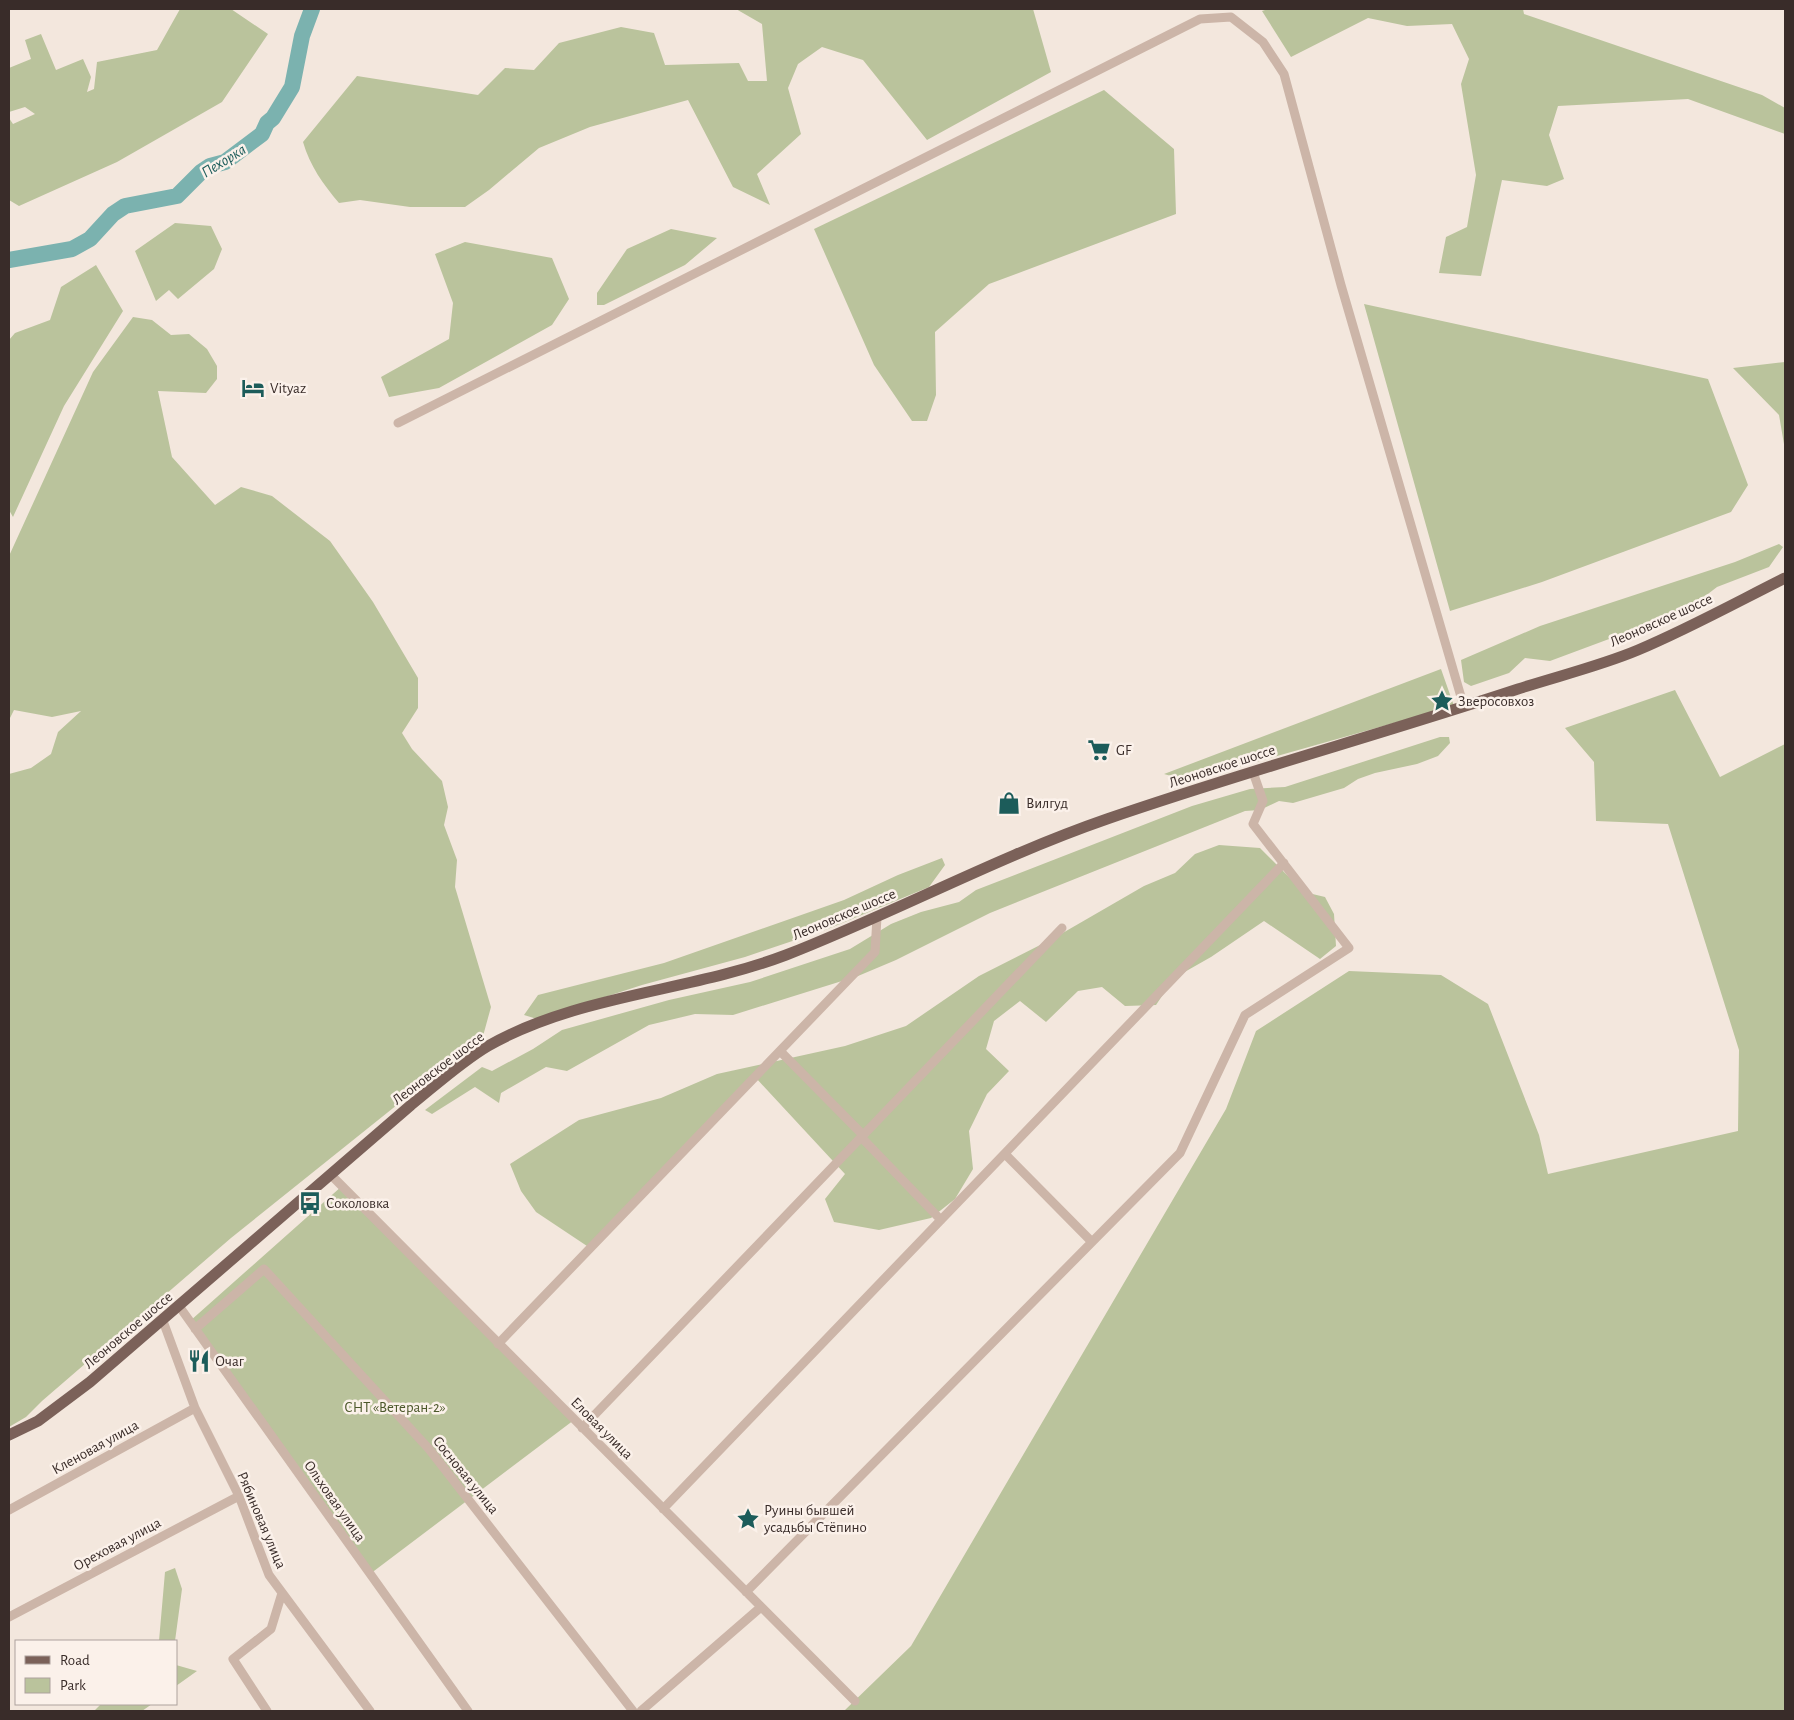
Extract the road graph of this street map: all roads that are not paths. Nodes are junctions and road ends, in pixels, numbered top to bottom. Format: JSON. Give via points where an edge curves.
{"nodes":[{"id":1,"x":398,"y":423,"type":"dead end"},
{"id":2,"x":1785,"y":578,"type":"edge"},
{"id":3,"x":1464,"y":707,"type":"junction"},
{"id":4,"x":1254,"y":772,"type":"junction"},
{"id":5,"x":1284,"y":863,"type":"junction"},
{"id":6,"x":877,"y":917,"type":"junction"},
{"id":7,"x":1062,"y":928,"type":"dead end"},
{"id":8,"x":780,"y":1051,"type":"junction"},
{"id":9,"x":862,"y":1136,"type":"junction"},
{"id":10,"x":1005,"y":1154,"type":"junction"},
{"id":11,"x":330,"y":1174,"type":"junction"},
{"id":12,"x":941,"y":1220,"type":"junction"},
{"id":13,"x":1092,"y":1242,"type":"junction"},
{"id":14,"x":179,"y":1306,"type":"junction"},
{"id":15,"x":163,"y":1321,"type":"junction"},
{"id":16,"x":195,"y":1329,"type":"junction"},
{"id":17,"x":498,"y":1344,"type":"junction"},
{"id":18,"x":195,"y":1408,"type":"junction"},
{"id":19,"x":582,"y":1428,"type":"junction"},
{"id":20,"x":9,"y":1435,"type":"edge"},
{"id":21,"x":239,"y":1496,"type":"junction"},
{"id":22,"x":663,"y":1509,"type":"junction"},
{"id":23,"x":9,"y":1510,"type":"edge"},
{"id":24,"x":746,"y":1592,"type":"junction"},
{"id":25,"x":282,"y":1593,"type":"junction"},
{"id":26,"x":761,"y":1607,"type":"junction"},
{"id":27,"x":9,"y":1617,"type":"edge"},
{"id":28,"x":855,"y":1701,"type":"dead end"},
{"id":29,"x":267,"y":1711,"type":"edge"},
{"id":30,"x":370,"y":1711,"type":"edge"},
{"id":31,"x":468,"y":1711,"type":"edge"},
{"id":32,"x":633,"y":1711,"type":"edge"},
{"id":33,"x":641,"y":1711,"type":"edge"}],
"edges":[{"from":1,"to":3,"type":"street","via":[[1200,19],[1231,17],[1263,42],[1284,74],[1343,294]]},
{"from":2,"to":3,"type":"main road","name":"Леоновское шоссе","via":[[1638,650]]},
{"from":3,"to":4,"type":"main road","name":"Леоновское шоссе"},
{"from":4,"to":5,"type":"street","via":[[1263,801],[1253,824]]},
{"from":4,"to":6,"type":"main road","name":"Леоновское шоссе","via":[[1056,838]]},
{"from":5,"to":10,"type":"street"},
{"from":5,"to":13,"type":"street","via":[[1349,948],[1245,1015],[1180,1153]]},
{"from":6,"to":8,"type":"street","via":[[876,952]]},
{"from":6,"to":11,"type":"main road","name":"Леоновское шоссе","via":[[744,969],[588,1007],[505,1038],[458,1068]]},
{"from":7,"to":9,"type":"street"},
{"from":8,"to":9,"type":"street"},
{"from":8,"to":17,"type":"street"},
{"from":9,"to":12,"type":"street"},
{"from":9,"to":19,"type":"street"},
{"from":10,"to":12,"type":"street"},
{"from":10,"to":13,"type":"street"},
{"from":11,"to":14,"type":"main road","name":"Леоновское шоссе"},
{"from":11,"to":17,"type":"street","name":"Еловая улица"},
{"from":12,"to":22,"type":"street"},
{"from":13,"to":24,"type":"street"},
{"from":14,"to":15,"type":"main road","name":"Леоновское шоссе"},
{"from":14,"to":16,"type":"street","name":"Ольховая улица"},
{"from":15,"to":18,"type":"street","name":"Рябиновая улица"},
{"from":15,"to":20,"type":"main road","name":"Леоновское шоссе","via":[[38,1421]]},
{"from":16,"to":31,"type":"street","name":"Ольховая улица"},
{"from":16,"to":32,"type":"street","name":"Сосновая улица","via":[[264,1269],[429,1449]]},
{"from":17,"to":19,"type":"street","name":"Еловая улица"},
{"from":18,"to":21,"type":"street","name":"Рябиновая улица"},
{"from":18,"to":23,"type":"street","name":"Кленовая улица"},
{"from":19,"to":22,"type":"street","name":"Еловая улица"},
{"from":21,"to":25,"type":"street","name":"Рябиновая улица","via":[[269,1575]]},
{"from":21,"to":27,"type":"street","name":"Ореховая улица"},
{"from":22,"to":24,"type":"street","name":"Еловая улица"},
{"from":24,"to":26,"type":"street","name":"Еловая улица"},
{"from":25,"to":29,"type":"street","via":[[272,1629],[233,1659]]},
{"from":25,"to":30,"type":"street","name":"Рябиновая улица"},
{"from":26,"to":28,"type":"street","name":"Еловая улица"},
{"from":26,"to":33,"type":"street"}]}
